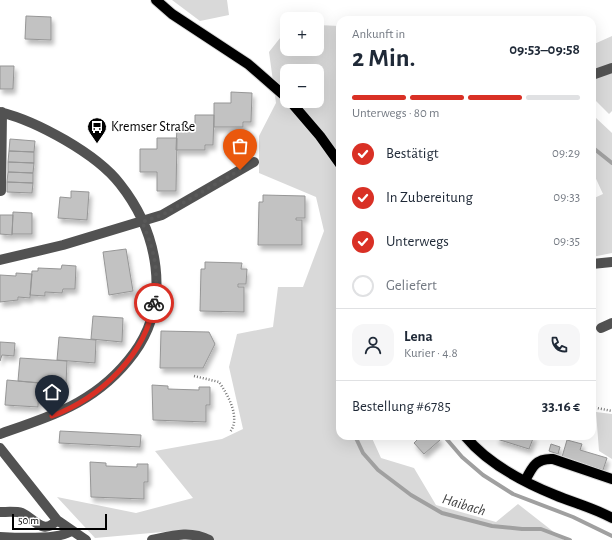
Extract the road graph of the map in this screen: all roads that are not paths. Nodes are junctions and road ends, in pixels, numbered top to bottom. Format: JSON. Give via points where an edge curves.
{"nodes":[{"id":1,"x":156,"y":0,"type":"edge"},
{"id":2,"x":612,"y":68,"type":"edge"},
{"id":3,"x":596,"y":74,"type":"edge"},
{"id":4,"x":280,"y":92,"type":"edge"},
{"id":5,"x":296,"y":108,"type":"edge"},
{"id":6,"x":1,"y":112,"type":"edge"},
{"id":7,"x":336,"y":158,"type":"edge"},
{"id":8,"x":254,"y":162,"type":"dead end"},
{"id":9,"x":1,"y":191,"type":"dead end"},
{"id":10,"x":142,"y":222,"type":"junction"},
{"id":11,"x":0,"y":260,"type":"edge"},
{"id":12,"x":612,"y":262,"type":"edge"},
{"id":13,"x":596,"y":264,"type":"edge"},
{"id":14,"x":612,"y":323,"type":"edge"},
{"id":15,"x":600,"y":328,"type":"dead end"},
{"id":16,"x":0,"y":434,"type":"edge"},
{"id":17,"x":470,"y":440,"type":"edge"},
{"id":18,"x":0,"y":448,"type":"edge"},
{"id":19,"x":612,"y":479,"type":"edge"},
{"id":20,"x":526,"y":481,"type":"junction"},
{"id":21,"x":0,"y":512,"type":"edge"},
{"id":22,"x":612,"y":518,"type":"edge"},
{"id":23,"x":57,"y":520,"type":"junction"},
{"id":24,"x":71,"y":531,"type":"junction"},
{"id":25,"x":0,"y":537,"type":"edge"},
{"id":26,"x":86,"y":540,"type":"edge"},
{"id":27,"x":152,"y":540,"type":"edge"},
{"id":28,"x":208,"y":540,"type":"edge"}],
"edges":[{"from":1,"to":4,"type":"main road","via":[[172,14],[248,64]]},
{"from":2,"to":3,"type":"street"},
{"from":5,"to":7,"type":"main road"},
{"from":6,"to":9,"type":"street"},
{"from":6,"to":10,"type":"street","via":[[72,144],[110,172],[131,199]]},
{"from":8,"to":10,"type":"street","via":[[162,215]]},
{"from":10,"to":11,"type":"street"},
{"from":10,"to":16,"type":"street","via":[[153,248],[158,273],[153,312],[134,352],[103,386],[84,400],[63,412]]},
{"from":12,"to":13,"type":"street"},
{"from":14,"to":15,"type":"street"},
{"from":17,"to":20,"type":"main road","via":[[498,464]]},
{"from":18,"to":23,"type":"street"},
{"from":19,"to":20,"type":"main road","via":[[544,458],[532,467]]},
{"from":20,"to":22,"type":"main road"},
{"from":21,"to":23,"type":"street","via":[[20,512],[40,526],[47,527]]},
{"from":23,"to":24,"type":"street"},
{"from":24,"to":25,"type":"street","via":[[56,538]]},
{"from":24,"to":26,"type":"street"},
{"from":27,"to":28,"type":"street","via":[[181,534],[192,534]]}]}
